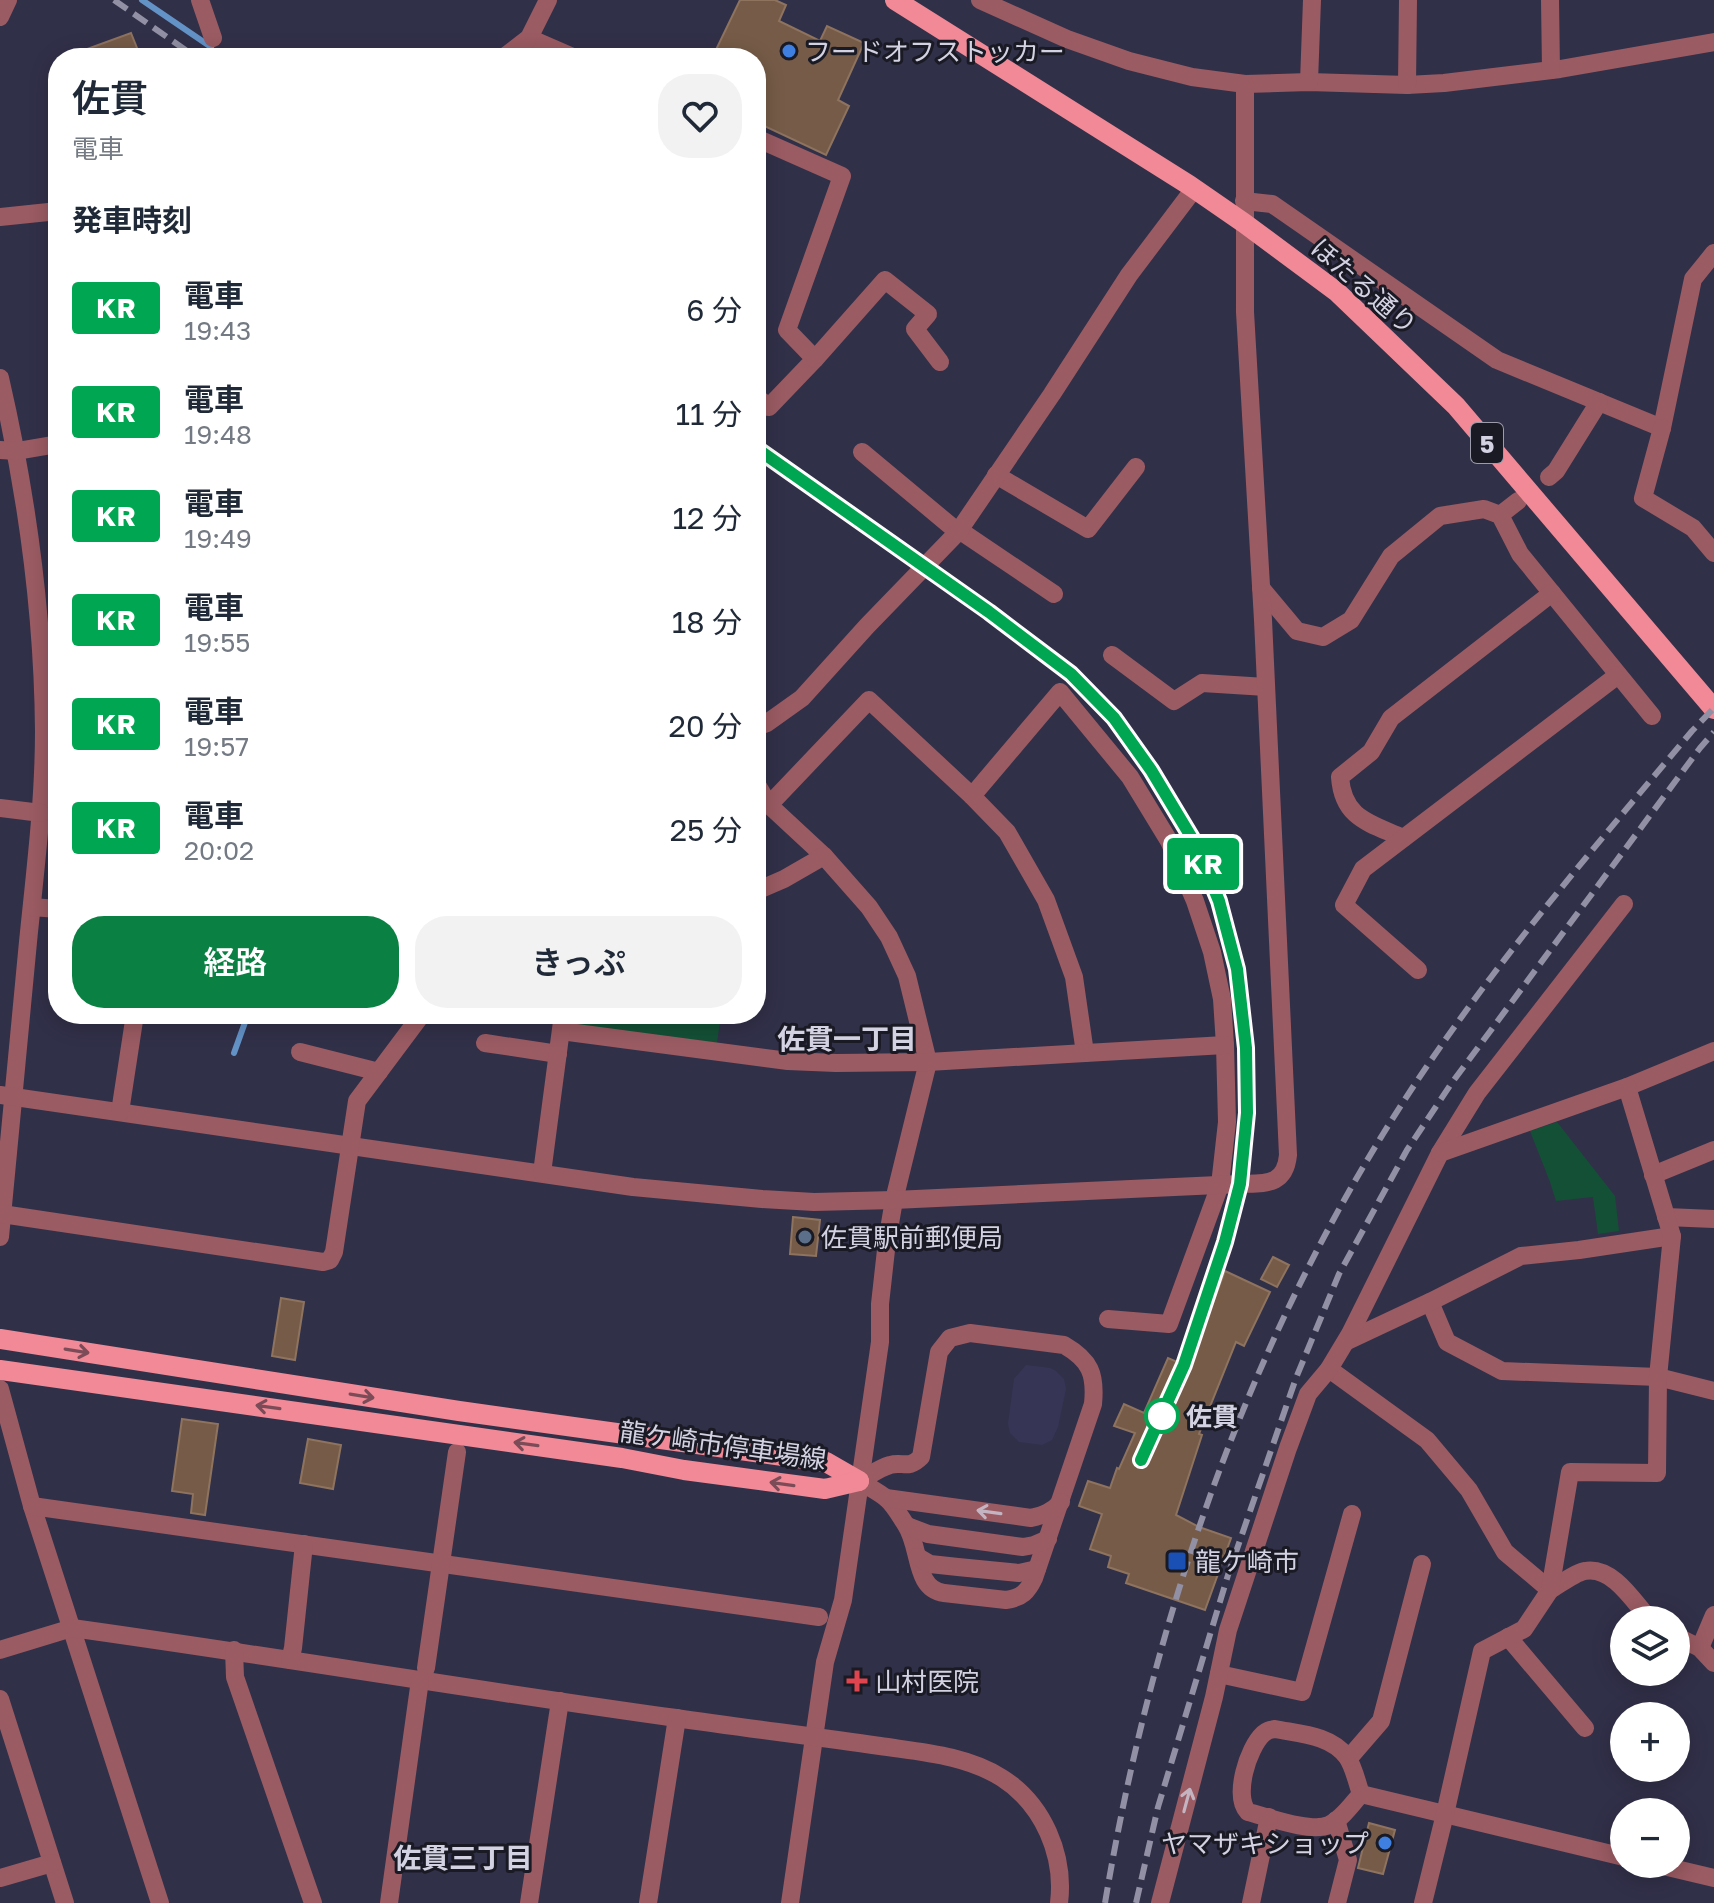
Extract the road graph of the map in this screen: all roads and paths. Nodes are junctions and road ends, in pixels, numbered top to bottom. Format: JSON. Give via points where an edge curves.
{"nodes":[{"id":1,"x":8,"y":0,"type":"edge"},
{"id":2,"x":200,"y":0,"type":"edge"},
{"id":3,"x":548,"y":0,"type":"edge"},
{"id":4,"x":895,"y":0,"type":"edge"},
{"id":5,"x":980,"y":0,"type":"edge"},
{"id":6,"x":1312,"y":0,"type":"edge"},
{"id":7,"x":1408,"y":0,"type":"edge"},
{"id":8,"x":1550,"y":0,"type":"edge"},
{"id":9,"x":0,"y":17,"type":"edge"},
{"id":10,"x":213,"y":38,"type":"dead end"},
{"id":11,"x":529,"y":38,"type":"junction"},
{"id":12,"x":1714,"y":42,"type":"edge"},
{"id":13,"x":516,"y":48,"type":"edge"},
{"id":14,"x":552,"y":48,"type":"edge"},
{"id":15,"x":1551,"y":70,"type":"junction"},
{"id":16,"x":1309,"y":82,"type":"junction"},
{"id":17,"x":1245,"y":84,"type":"junction"},
{"id":18,"x":1407,"y":85,"type":"junction"},
{"id":19,"x":766,"y":142,"type":"edge"},
{"id":20,"x":1194,"y":189,"type":"junction"},
{"id":21,"x":1244,"y":201,"type":"junction"},
{"id":22,"x":48,"y":212,"type":"edge"},
{"id":23,"x":0,"y":217,"type":"edge"},
{"id":24,"x":1244,"y":223,"type":"junction"},
{"id":25,"x":1714,"y":253,"type":"edge"},
{"id":26,"x":815,"y":359,"type":"junction"},
{"id":27,"x":940,"y":362,"type":"dead end"},
{"id":28,"x":0,"y":378,"type":"edge"},
{"id":29,"x":1599,"y":402,"type":"junction"},
{"id":30,"x":766,"y":405,"type":"edge"},
{"id":31,"x":1662,"y":428,"type":"junction"},
{"id":32,"x":48,"y":445,"type":"edge"},
{"id":33,"x":8,"y":451,"type":"edge"},
{"id":34,"x":862,"y":452,"type":"dead end"},
{"id":35,"x":1136,"y":467,"type":"dead end"},
{"id":36,"x":996,"y":475,"type":"junction"},
{"id":37,"x":1549,"y":477,"type":"dead end"},
{"id":38,"x":1518,"y":501,"type":"dead end"},
{"id":39,"x":1500,"y":515,"type":"junction"},
{"id":40,"x":959,"y":531,"type":"junction"},
{"id":41,"x":1714,"y":553,"type":"edge"},
{"id":42,"x":1261,"y":588,"type":"junction"},
{"id":43,"x":1552,"y":593,"type":"junction"},
{"id":44,"x":1054,"y":594,"type":"dead end"},
{"id":45,"x":1112,"y":655,"type":"dead end"},
{"id":46,"x":1618,"y":675,"type":"junction"},
{"id":47,"x":1266,"y":687,"type":"junction"},
{"id":48,"x":1708,"y":701,"type":"edge"},
{"id":49,"x":48,"y":709,"type":"edge"},
{"id":50,"x":1652,"y":716,"type":"dead end"},
{"id":51,"x":766,"y":723,"type":"edge"},
{"id":52,"x":48,"y":758,"type":"edge"},
{"id":53,"x":972,"y":796,"type":"junction"},
{"id":54,"x":766,"y":800,"type":"edge"},
{"id":55,"x":769,"y":805,"type":"junction"},
{"id":56,"x":0,"y":808,"type":"edge"},
{"id":57,"x":41,"y":813,"type":"junction"},
{"id":58,"x":1403,"y":838,"type":"junction"},
{"id":59,"x":824,"y":856,"type":"junction"},
{"id":60,"x":766,"y":887,"type":"edge"},
{"id":61,"x":1624,"y":904,"type":"dead end"},
{"id":62,"x":32,"y":907,"type":"junction"},
{"id":63,"x":48,"y":908,"type":"edge"},
{"id":64,"x":1418,"y":970,"type":"dead end"},
{"id":65,"x":133,"y":1024,"type":"edge"},
{"id":66,"x":415,"y":1024,"type":"edge"},
{"id":67,"x":562,"y":1024,"type":"edge"},
{"id":68,"x":574,"y":1024,"type":"edge"},
{"id":69,"x":485,"y":1043,"type":"dead end"},
{"id":70,"x":1225,"y":1045,"type":"junction"},
{"id":71,"x":1714,"y":1051,"type":"edge"},
{"id":72,"x":300,"y":1052,"type":"dead end"},
{"id":73,"x":1085,"y":1053,"type":"junction"},
{"id":74,"x":558,"y":1054,"type":"junction"},
{"id":75,"x":928,"y":1062,"type":"junction"},
{"id":76,"x":379,"y":1072,"type":"junction"},
{"id":77,"x":1627,"y":1087,"type":"junction"},
{"id":78,"x":7,"y":1096,"type":"edge"},
{"id":79,"x":120,"y":1112,"type":"junction"},
{"id":80,"x":349,"y":1146,"type":"junction"},
{"id":81,"x":1714,"y":1150,"type":"edge"},
{"id":82,"x":1440,"y":1153,"type":"junction"},
{"id":83,"x":542,"y":1173,"type":"junction"},
{"id":84,"x":1653,"y":1175,"type":"junction"},
{"id":85,"x":1220,"y":1185,"type":"junction"},
{"id":86,"x":894,"y":1200,"type":"junction"},
{"id":87,"x":2,"y":1214,"type":"junction"},
{"id":88,"x":1666,"y":1217,"type":"junction"},
{"id":89,"x":1714,"y":1219,"type":"edge"},
{"id":90,"x":1672,"y":1236,"type":"junction"},
{"id":91,"x":0,"y":1237,"type":"edge"},
{"id":92,"x":1430,"y":1302,"type":"junction"},
{"id":93,"x":1108,"y":1319,"type":"dead end"},
{"id":94,"x":0,"y":1339,"type":"edge"},
{"id":95,"x":1347,"y":1341,"type":"junction"},
{"id":96,"x":1329,"y":1369,"type":"junction"},
{"id":97,"x":0,"y":1370,"type":"edge"},
{"id":98,"x":1658,"y":1377,"type":"junction"},
{"id":99,"x":0,"y":1389,"type":"edge"},
{"id":100,"x":1714,"y":1391,"type":"edge"},
{"id":101,"x":457,"y":1452,"type":"dead end"},
{"id":102,"x":859,"y":1481,"type":"junction"},
{"id":103,"x":886,"y":1498,"type":"junction"},
{"id":104,"x":1061,"y":1502,"type":"junction"},
{"id":105,"x":32,"y":1506,"type":"junction"},
{"id":106,"x":1352,"y":1514,"type":"dead end"},
{"id":107,"x":907,"y":1526,"type":"junction"},
{"id":108,"x":1048,"y":1539,"type":"junction"},
{"id":109,"x":304,"y":1544,"type":"junction"},
{"id":110,"x":918,"y":1557,"type":"junction"},
{"id":111,"x":441,"y":1563,"type":"junction"},
{"id":112,"x":1422,"y":1564,"type":"dead end"},
{"id":113,"x":1037,"y":1569,"type":"junction"},
{"id":114,"x":1550,"y":1590,"type":"junction"},
{"id":115,"x":1638,"y":1606,"type":"edge"},
{"id":116,"x":1714,"y":1615,"type":"edge"},
{"id":117,"x":819,"y":1617,"type":"dead end"},
{"id":118,"x":72,"y":1628,"type":"junction"},
{"id":119,"x":1508,"y":1637,"type":"junction"},
{"id":120,"x":1690,"y":1645,"type":"edge"},
{"id":121,"x":0,"y":1650,"type":"edge"},
{"id":122,"x":234,"y":1650,"type":"junction"},
{"id":123,"x":1710,"y":1658,"type":"edge"},
{"id":124,"x":290,"y":1660,"type":"junction"},
{"id":125,"x":423,"y":1674,"type":"junction"},
{"id":126,"x":1219,"y":1674,"type":"junction"},
{"id":127,"x":0,"y":1699,"type":"edge"},
{"id":128,"x":560,"y":1701,"type":"junction"},
{"id":129,"x":677,"y":1718,"type":"junction"},
{"id":130,"x":1585,"y":1728,"type":"dead end"},
{"id":131,"x":815,"y":1736,"type":"junction"},
{"id":132,"x":6,"y":1737,"type":"edge"},
{"id":133,"x":1349,"y":1758,"type":"junction"},
{"id":134,"x":1361,"y":1794,"type":"junction"},
{"id":135,"x":1445,"y":1814,"type":"junction"},
{"id":136,"x":1269,"y":1817,"type":"junction"},
{"id":137,"x":1336,"y":1820,"type":"junction"},
{"id":138,"x":1610,"y":1854,"type":"edge"},
{"id":139,"x":52,"y":1863,"type":"junction"},
{"id":140,"x":1690,"y":1872,"type":"edge"},
{"id":141,"x":0,"y":1878,"type":"edge"},
{"id":142,"x":1714,"y":1878,"type":"edge"},
{"id":143,"x":1060,"y":1899,"type":"edge"},
{"id":144,"x":65,"y":1903,"type":"edge"},
{"id":145,"x":160,"y":1903,"type":"edge"},
{"id":146,"x":313,"y":1903,"type":"edge"},
{"id":147,"x":389,"y":1903,"type":"edge"},
{"id":148,"x":529,"y":1903,"type":"edge"},
{"id":149,"x":648,"y":1903,"type":"edge"},
{"id":150,"x":790,"y":1903,"type":"edge"},
{"id":151,"x":1160,"y":1903,"type":"edge"},
{"id":152,"x":1251,"y":1903,"type":"edge"},
{"id":153,"x":1337,"y":1903,"type":"edge"},
{"id":154,"x":1423,"y":1903,"type":"edge"}],
"edges":[{"from":1,"to":9,"type":"street"},
{"from":2,"to":10,"type":"street"},
{"from":3,"to":11,"type":"street"},
{"from":4,"to":20,"type":"main road","name":"ほたる通り","number":"5"},
{"from":5,"to":17,"type":"street","via":[[1129,61]]},
{"from":6,"to":16,"type":"street"},
{"from":7,"to":18,"type":"street"},
{"from":8,"to":15,"type":"street"},
{"from":11,"to":13,"type":"street"},
{"from":11,"to":14,"type":"street"},
{"from":12,"to":15,"type":"street"},
{"from":15,"to":18,"type":"street"},
{"from":16,"to":17,"type":"street"},
{"from":16,"to":18,"type":"street"},
{"from":17,"to":21,"type":"street"},
{"from":19,"to":26,"type":"street","via":[[842,176],[787,330]]},
{"from":20,"to":24,"type":"main road","name":"ほたる通り","number":"5"},
{"from":20,"to":36,"type":"street","via":[[1129,275]]},
{"from":21,"to":24,"type":"street"},
{"from":21,"to":29,"type":"street","via":[[1272,204],[1497,360]]},
{"from":22,"to":23,"type":"street"},
{"from":24,"to":42,"type":"street"},
{"from":24,"to":48,"type":"main road","name":"ほたる通り","number":"5","via":[[1337,292],[1456,406]]},
{"from":25,"to":31,"type":"street","via":[[1693,279]]},
{"from":26,"to":27,"type":"street","via":[[885,280],[928,314],[915,329]]},
{"from":26,"to":30,"type":"street"},
{"from":28,"to":33,"type":"street"},
{"from":29,"to":31,"type":"street"},
{"from":29,"to":37,"type":"street"},
{"from":31,"to":41,"type":"street","via":[[1643,498],[1693,528]]},
{"from":32,"to":33,"type":"street"},
{"from":33,"to":49,"type":"street","via":[[36,582]]},
{"from":34,"to":40,"type":"street"},
{"from":35,"to":36,"type":"street","via":[[1088,529]]},
{"from":36,"to":40,"type":"street"},
{"from":38,"to":39,"type":"street"},
{"from":39,"to":42,"type":"street","via":[[1484,509],[1440,516],[1391,556],[1351,620],[1323,637],[1297,631]]},
{"from":39,"to":43,"type":"street","via":[[1520,554]]},
{"from":40,"to":44,"type":"street"},
{"from":40,"to":51,"type":"street","via":[[802,698]]},
{"from":42,"to":47,"type":"street"},
{"from":43,"to":46,"type":"street"},
{"from":43,"to":58,"type":"street","via":[[1391,718],[1371,752],[1340,777],[1341,794],[1357,818]]},
{"from":45,"to":47,"type":"street","via":[[1174,701],[1202,683]]},
{"from":46,"to":50,"type":"street"},
{"from":46,"to":58,"type":"street"},
{"from":47,"to":85,"type":"street","via":[[1287,1167],[1283,1175],[1264,1183]]},
{"from":52,"to":57,"type":"street"},
{"from":53,"to":55,"type":"street","via":[[869,700]]},
{"from":53,"to":70,"type":"street","via":[[1060,692],[1130,777],[1169,841],[1212,952]]},
{"from":53,"to":73,"type":"street","via":[[1007,832],[1046,900],[1074,977]]},
{"from":54,"to":55,"type":"street"},
{"from":55,"to":59,"type":"street"},
{"from":56,"to":57,"type":"street"},
{"from":57,"to":62,"type":"street"},
{"from":58,"to":64,"type":"street","via":[[1363,869],[1344,905]]},
{"from":59,"to":60,"type":"street"},
{"from":59,"to":75,"type":"street","via":[[889,937],[907,976]]},
{"from":61,"to":82,"type":"street","via":[[1477,1093]]},
{"from":62,"to":63,"type":"street"},
{"from":62,"to":78,"type":"street"},
{"from":65,"to":79,"type":"street"},
{"from":66,"to":76,"type":"street"},
{"from":67,"to":74,"type":"street"},
{"from":68,"to":75,"type":"street","via":[[788,1061]]},
{"from":69,"to":74,"type":"street"},
{"from":70,"to":73,"type":"street"},
{"from":70,"to":85,"type":"street","via":[[1227,1122]]},
{"from":71,"to":77,"type":"street"},
{"from":72,"to":76,"type":"street"},
{"from":73,"to":75,"type":"street"},
{"from":74,"to":83,"type":"street"},
{"from":75,"to":86,"type":"street"},
{"from":76,"to":80,"type":"street","via":[[357,1101]]},
{"from":77,"to":82,"type":"street"},
{"from":77,"to":84,"type":"street"},
{"from":78,"to":79,"type":"street"},
{"from":78,"to":87,"type":"street"},
{"from":79,"to":80,"type":"street"},
{"from":80,"to":83,"type":"street"},
{"from":80,"to":87,"type":"street","via":[[334,1252],[323,1262]]},
{"from":81,"to":84,"type":"street"},
{"from":82,"to":95,"type":"street"},
{"from":83,"to":86,"type":"street","via":[[762,1199]]},
{"from":84,"to":88,"type":"street"},
{"from":85,"to":86,"type":"street"},
{"from":85,"to":93,"type":"street","via":[[1169,1324]]},
{"from":86,"to":102,"type":"street"},
{"from":87,"to":91,"type":"street"},
{"from":88,"to":89,"type":"street"},
{"from":88,"to":90,"type":"street"},
{"from":90,"to":92,"type":"street","via":[[1521,1256]]},
{"from":90,"to":98,"type":"street"},
{"from":92,"to":95,"type":"street"},
{"from":92,"to":98,"type":"street","via":[[1447,1342],[1502,1371]]},
{"from":94,"to":102,"type":"main road","name":"龍ケ崎市停車場線","one_way":true,"via":[[826,1462]]},
{"from":95,"to":96,"type":"street"},
{"from":96,"to":114,"type":"street","via":[[1427,1440],[1469,1490],[1505,1552]]},
{"from":96,"to":126,"type":"street","via":[[1308,1394],[1288,1448],[1228,1630]]},
{"from":102,"to":97,"type":"main road","name":"龍ケ崎市停車場線","one_way":true,"via":[[815,1488]]},
{"from":98,"to":100,"type":"street"},
{"from":98,"to":114,"type":"street","via":[[1657,1473],[1570,1472]]},
{"from":99,"to":105,"type":"street"},
{"from":101,"to":111,"type":"street"},
{"from":102,"to":103,"type":"street"},
{"from":102,"to":104,"type":"street","via":[[891,1464],[908,1465],[921,1457],[939,1352],[950,1338],[970,1333],[1064,1345],[1086,1361],[1095,1387],[1093,1404]]},
{"from":102,"to":131,"type":"street","via":[[843,1600],[825,1662]]},
{"from":104,"to":103,"type":"street","one_way":true,"via":[[1031,1518]]},
{"from":103,"to":107,"type":"street"},
{"from":104,"to":108,"type":"street"},
{"from":105,"to":109,"type":"street"},
{"from":105,"to":118,"type":"street"},
{"from":106,"to":126,"type":"street","via":[[1302,1692]]},
{"from":107,"to":108,"type":"street","via":[[928,1534],[1023,1547]]},
{"from":107,"to":110,"type":"street"},
{"from":108,"to":113,"type":"street"},
{"from":109,"to":111,"type":"street"},
{"from":109,"to":124,"type":"street"},
{"from":110,"to":113,"type":"street","via":[[944,1566],[1019,1573]]},
{"from":110,"to":113,"type":"street","via":[[924,1581],[935,1592],[1006,1600],[1024,1595]]},
{"from":111,"to":117,"type":"street"},
{"from":111,"to":125,"type":"street"},
{"from":112,"to":133,"type":"street","via":[[1381,1721]]},
{"from":114,"to":115,"type":"street","via":[[1585,1571],[1605,1573]]},
{"from":114,"to":119,"type":"street","via":[[1524,1629]]},
{"from":116,"to":123,"type":"street"},
{"from":118,"to":121,"type":"street"},
{"from":118,"to":122,"type":"street"},
{"from":118,"to":145,"type":"street"},
{"from":119,"to":130,"type":"street"},
{"from":119,"to":135,"type":"street","via":[[1482,1651]]},
{"from":120,"to":123,"type":"street"},
{"from":122,"to":124,"type":"street"},
{"from":122,"to":146,"type":"street","via":[[235,1677]]},
{"from":124,"to":125,"type":"street"},
{"from":125,"to":128,"type":"street"},
{"from":125,"to":147,"type":"street"},
{"from":151,"to":126,"type":"street","one_way":true},
{"from":127,"to":132,"type":"street"},
{"from":128,"to":129,"type":"street"},
{"from":128,"to":148,"type":"street"},
{"from":129,"to":131,"type":"street"},
{"from":129,"to":149,"type":"street"},
{"from":131,"to":143,"type":"street","via":[[950,1757],[1002,1778],[1041,1817],[1053,1841]]},
{"from":131,"to":150,"type":"street"},
{"from":132,"to":139,"type":"street"},
{"from":133,"to":134,"type":"street"},
{"from":133,"to":136,"type":"street","via":[[1325,1740],[1275,1729],[1262,1735],[1250,1754],[1241,1794],[1248,1812]]},
{"from":134,"to":135,"type":"street"},
{"from":134,"to":137,"type":"street"},
{"from":135,"to":138,"type":"street"},
{"from":135,"to":154,"type":"street"},
{"from":136,"to":137,"type":"street","via":[[1315,1828]]},
{"from":136,"to":152,"type":"street"},
{"from":137,"to":153,"type":"street","via":[[1348,1860]]},
{"from":139,"to":141,"type":"street"},
{"from":139,"to":144,"type":"street"},
{"from":140,"to":142,"type":"street"}]}
